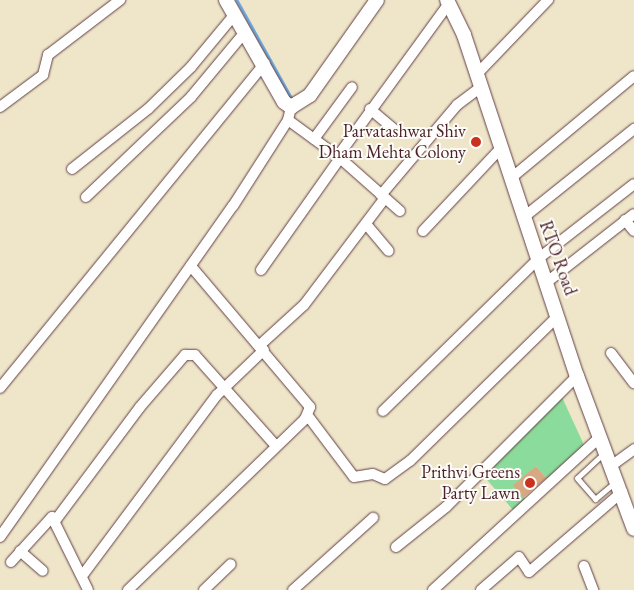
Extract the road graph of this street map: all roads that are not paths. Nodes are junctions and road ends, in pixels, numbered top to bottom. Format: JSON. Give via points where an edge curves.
{"nodes":[{"id":1,"x":120,"y":0,"type":"edge"},
{"id":2,"x":226,"y":0,"type":"edge"},
{"id":3,"x":377,"y":0,"type":"edge"},
{"id":4,"x":548,"y":0,"type":"edge"},
{"id":5,"x":448,"y":1,"type":"edge"},
{"id":6,"x":235,"y":14,"type":"junction"},
{"id":7,"x":245,"y":32,"type":"junction"},
{"id":8,"x":266,"y":63,"type":"junction"},
{"id":9,"x":634,"y":76,"type":"edge"},
{"id":10,"x":479,"y":81,"type":"junction"},
{"id":11,"x":352,"y":87,"type":"dead end"},
{"id":12,"x":0,"y":107,"type":"edge"},
{"id":13,"x":370,"y":109,"type":"junction"},
{"id":14,"x":290,"y":114,"type":"junction"},
{"id":15,"x":634,"y":129,"type":"edge"},
{"id":16,"x":395,"y":130,"type":"dead end"},
{"id":17,"x":314,"y":139,"type":"junction"},
{"id":18,"x":500,"y":149,"type":"junction"},
{"id":19,"x":339,"y":157,"type":"junction"},
{"id":20,"x":72,"y":169,"type":"dead end"},
{"id":21,"x":510,"y":179,"type":"junction"},
{"id":22,"x":634,"y":184,"type":"edge"},
{"id":23,"x":86,"y":197,"type":"dead end"},
{"id":24,"x":383,"y":197,"type":"junction"},
{"id":25,"x":400,"y":211,"type":"dead end"},
{"id":26,"x":634,"y":214,"type":"edge"},
{"id":27,"x":524,"y":217,"type":"junction"},
{"id":28,"x":625,"y":220,"type":"junction"},
{"id":29,"x":366,"y":224,"type":"junction"},
{"id":30,"x":423,"y":231,"type":"dead end"},
{"id":31,"x":634,"y":231,"type":"edge"},
{"id":32,"x":389,"y":251,"type":"dead end"},
{"id":33,"x":538,"y":258,"type":"junction"},
{"id":34,"x":191,"y":266,"type":"junction"},
{"id":35,"x":261,"y":270,"type":"dead end"},
{"id":36,"x":547,"y":282,"type":"junction"},
{"id":37,"x":558,"y":316,"type":"junction"},
{"id":38,"x":262,"y":348,"type":"junction"},
{"id":39,"x":611,"y":353,"type":"dead end"},
{"id":40,"x":577,"y":376,"type":"junction"},
{"id":41,"x":633,"y":379,"type":"edge"},
{"id":42,"x":225,"y":385,"type":"junction"},
{"id":43,"x":0,"y":388,"type":"edge"},
{"id":44,"x":383,"y":411,"type":"dead end"},
{"id":45,"x":308,"y":416,"type":"junction"},
{"id":46,"x":599,"y":438,"type":"junction"},
{"id":47,"x":276,"y":446,"type":"junction"},
{"id":48,"x":634,"y":449,"type":"edge"},
{"id":49,"x":605,"y":452,"type":"junction"},
{"id":50,"x":611,"y":466,"type":"junction"},
{"id":51,"x":620,"y":486,"type":"junction"},
{"id":52,"x":373,"y":518,"type":"dead end"},
{"id":53,"x":54,"y":521,"type":"junction"},
{"id":54,"x":634,"y":528,"type":"edge"},
{"id":55,"x":0,"y":537,"type":"edge"},
{"id":56,"x":396,"y":547,"type":"dead end"},
{"id":57,"x":20,"y":551,"type":"junction"},
{"id":58,"x":11,"y":562,"type":"dead end"},
{"id":59,"x":231,"y":564,"type":"dead end"},
{"id":60,"x":584,"y":566,"type":"dead end"},
{"id":61,"x":43,"y":571,"type":"dead end"},
{"id":62,"x":82,"y":576,"type":"junction"},
{"id":63,"x":88,"y":590,"type":"edge"},
{"id":64,"x":128,"y":590,"type":"edge"},
{"id":65,"x":204,"y":590,"type":"edge"},
{"id":66,"x":293,"y":590,"type":"edge"},
{"id":67,"x":433,"y":590,"type":"edge"},
{"id":68,"x":481,"y":590,"type":"edge"},
{"id":69,"x":593,"y":590,"type":"edge"}],
"edges":[{"from":1,"to":12,"type":"street","via":[[48,55],[43,75]]},
{"from":2,"to":6,"type":"street"},
{"from":3,"to":14,"type":"street","via":[[310,95]]},
{"from":4,"to":10,"type":"street"},
{"from":5,"to":10,"type":"street","name":"RTO Road"},
{"from":5,"to":13,"type":"street"},
{"from":6,"to":7,"type":"street"},
{"from":6,"to":20,"type":"street","via":[[192,66],[148,109]]},
{"from":7,"to":8,"type":"street"},
{"from":7,"to":23,"type":"street","via":[[191,97]]},
{"from":8,"to":14,"type":"street"},
{"from":8,"to":43,"type":"street"},
{"from":9,"to":21,"type":"street"},
{"from":10,"to":18,"type":"street","name":"RTO Road"},
{"from":10,"to":24,"type":"street"},
{"from":11,"to":17,"type":"street"},
{"from":13,"to":16,"type":"street"},
{"from":13,"to":19,"type":"street"},
{"from":14,"to":17,"type":"street"},
{"from":14,"to":34,"type":"street"},
{"from":15,"to":27,"type":"street"},
{"from":17,"to":19,"type":"street"},
{"from":18,"to":21,"type":"street","name":"RTO Road"},
{"from":18,"to":30,"type":"street"},
{"from":19,"to":24,"type":"street"},
{"from":19,"to":35,"type":"street"},
{"from":21,"to":27,"type":"street","name":"RTO Road"},
{"from":22,"to":33,"type":"street"},
{"from":24,"to":25,"type":"street"},
{"from":24,"to":29,"type":"street"},
{"from":26,"to":28,"type":"street"},
{"from":27,"to":33,"type":"street","name":"RTO Road"},
{"from":28,"to":31,"type":"street"},
{"from":28,"to":36,"type":"street"},
{"from":29,"to":32,"type":"street"},
{"from":29,"to":38,"type":"street","via":[[304,305]]},
{"from":33,"to":36,"type":"street","name":"RTO Road"},
{"from":33,"to":44,"type":"street"},
{"from":34,"to":38,"type":"street"},
{"from":34,"to":55,"type":"street"},
{"from":36,"to":37,"type":"street","name":"RTO Road"},
{"from":37,"to":40,"type":"street","name":"RTO Road"},
{"from":37,"to":45,"type":"street","via":[[410,462],[385,479],[372,474],[354,477]]},
{"from":38,"to":42,"type":"street"},
{"from":38,"to":45,"type":"street","via":[[308,400]]},
{"from":39,"to":41,"type":"street"},
{"from":40,"to":46,"type":"street","name":"RTO Road"},
{"from":40,"to":56,"type":"street","via":[[446,507]]},
{"from":42,"to":47,"type":"street"},
{"from":42,"to":53,"type":"street","via":[[195,355],[185,355],[140,407]]},
{"from":42,"to":62,"type":"street"},
{"from":45,"to":47,"type":"street"},
{"from":46,"to":49,"type":"street","name":"RTO Road"},
{"from":46,"to":67,"type":"street"},
{"from":47,"to":64,"type":"street"},
{"from":48,"to":50,"type":"street"},
{"from":49,"to":50,"type":"street","name":"RTO Road"},
{"from":49,"to":51,"type":"lane","via":[[577,478],[595,499]]},
{"from":50,"to":51,"type":"street","name":"RTO Road"},
{"from":51,"to":54,"type":"street","name":"RTO Road"},
{"from":51,"to":68,"type":"street","via":[[529,572],[519,557]]},
{"from":52,"to":66,"type":"street"},
{"from":53,"to":57,"type":"street","via":[[48,516]]},
{"from":53,"to":62,"type":"street"},
{"from":57,"to":58,"type":"street"},
{"from":57,"to":61,"type":"street"},
{"from":59,"to":65,"type":"street"},
{"from":60,"to":69,"type":"street"},
{"from":62,"to":63,"type":"street"}]}
